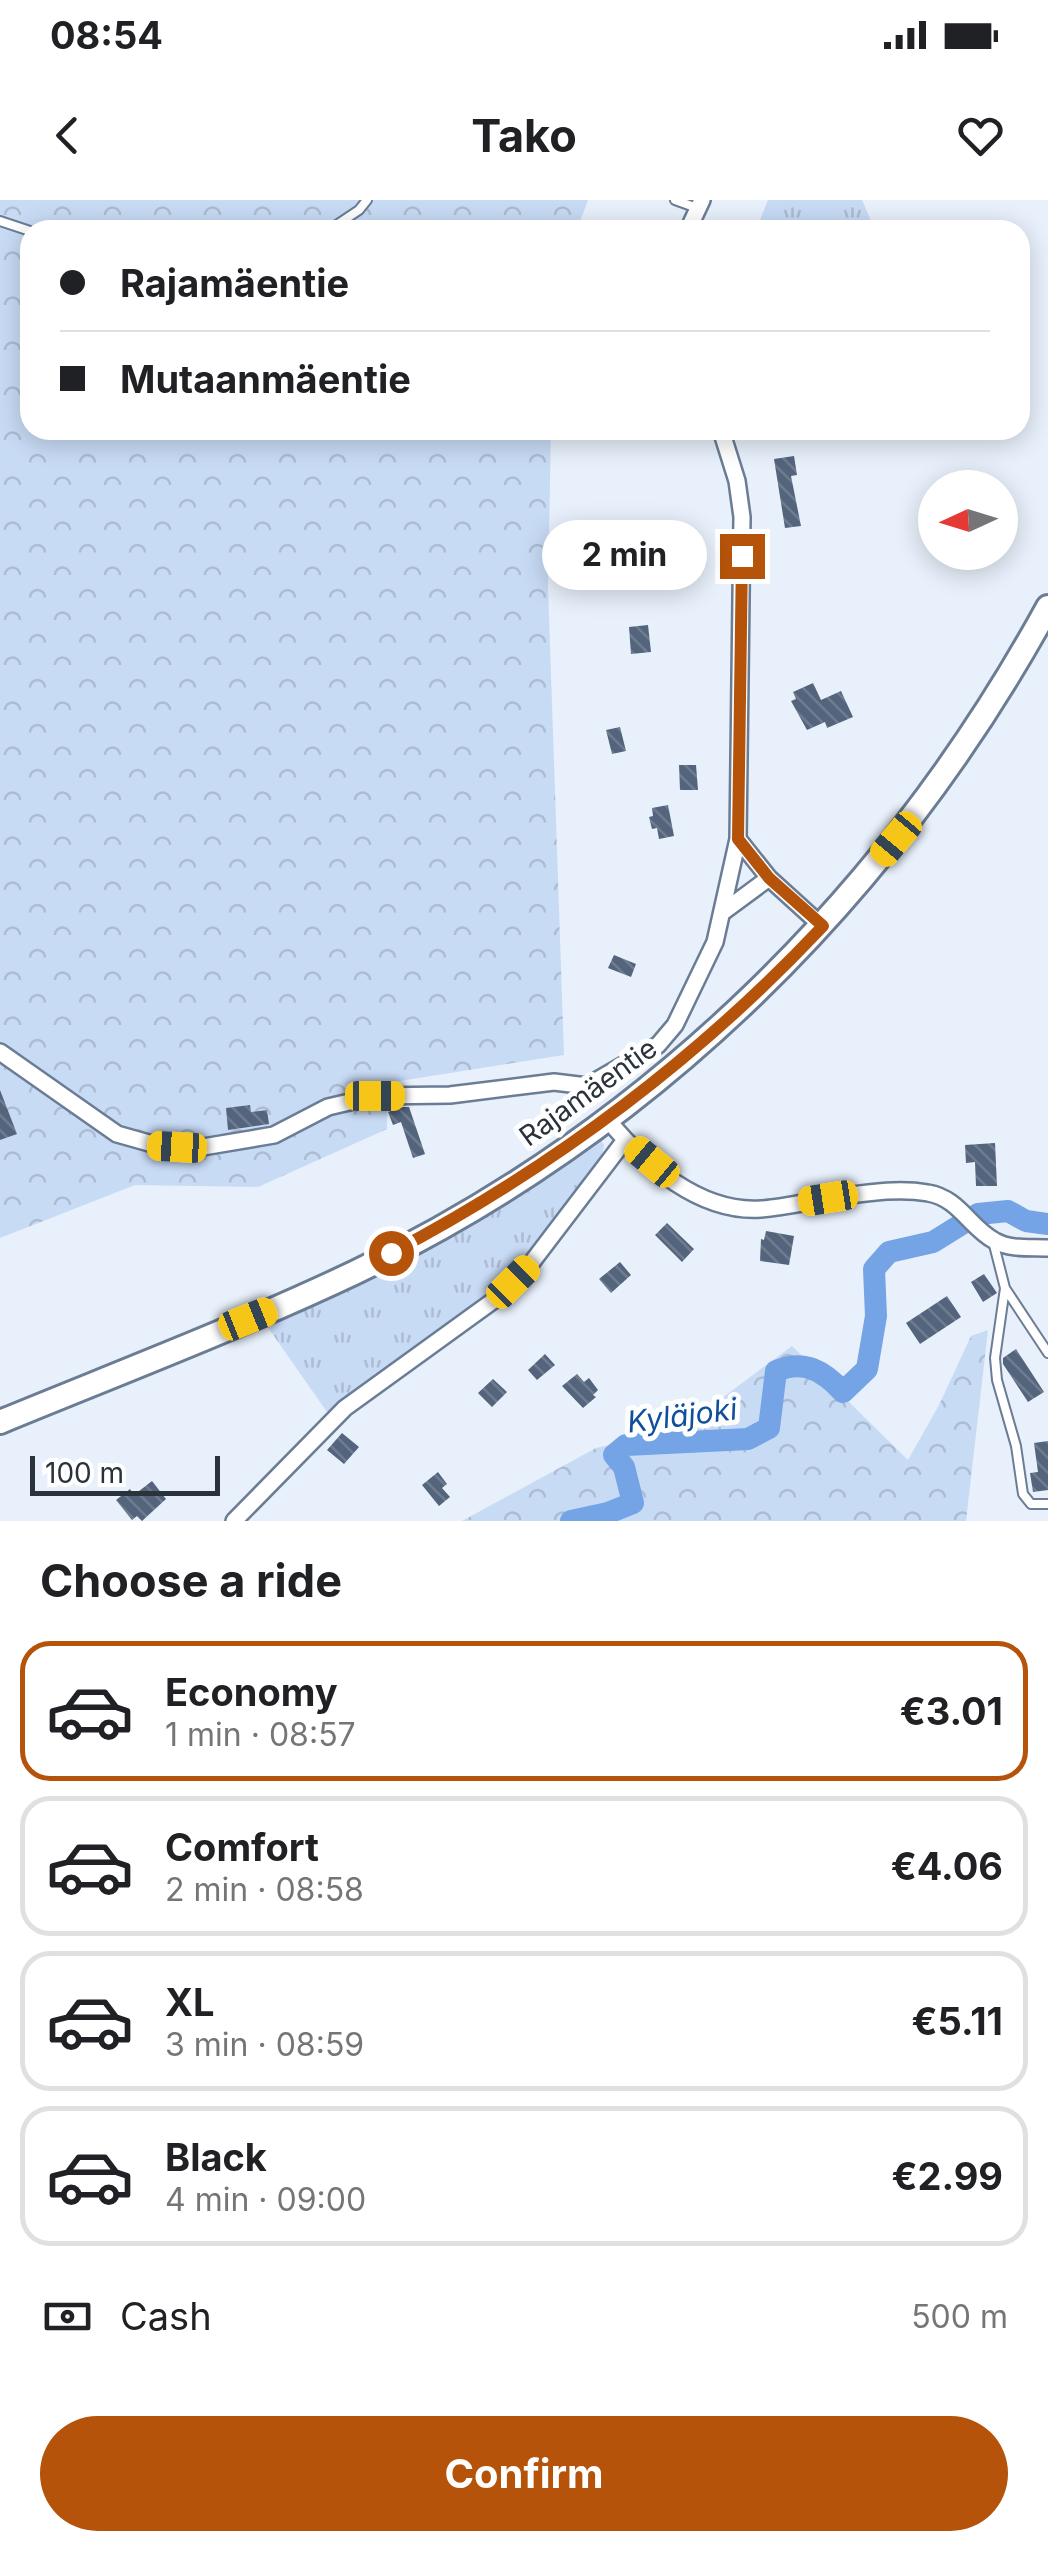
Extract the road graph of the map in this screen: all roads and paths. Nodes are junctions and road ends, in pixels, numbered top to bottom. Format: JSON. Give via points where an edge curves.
{"nodes":[{"id":1,"x":367,"y":200,"type":"edge"},
{"id":2,"x":674,"y":200,"type":"edge"},
{"id":3,"x":699,"y":204,"type":"edge"},
{"id":4,"x":344,"y":220,"type":"edge"},
{"id":5,"x":723,"y":440,"type":"edge"},
{"id":6,"x":1048,"y":607,"type":"edge"},
{"id":7,"x":738,"y":839,"type":"junction"},
{"id":8,"x":769,"y":878,"type":"junction"},
{"id":9,"x":723,"y":912,"type":"junction"},
{"id":10,"x":823,"y":926,"type":"junction"},
{"id":11,"x":0,"y":1052,"type":"edge"},
{"id":12,"x":608,"y":1120,"type":"junction"},
{"id":13,"x":624,"y":1140,"type":"junction"},
{"id":14,"x":994,"y":1241,"type":"junction"},
{"id":15,"x":1048,"y":1248,"type":"edge"},
{"id":16,"x":1004,"y":1288,"type":"junction"},
{"id":17,"x":1048,"y":1354,"type":"edge"},
{"id":18,"x":0,"y":1422,"type":"edge"},
{"id":19,"x":1048,"y":1504,"type":"edge"},
{"id":20,"x":234,"y":1521,"type":"edge"}],
"edges":[{"from":1,"to":4,"type":"lane"},
{"from":2,"to":3,"type":"lane"},
{"from":5,"to":7,"type":"street","via":[[742,517]]},
{"from":6,"to":10,"type":"main road","name":"Rajamäentie","via":[[933,789]]},
{"from":7,"to":8,"type":"street"},
{"from":7,"to":9,"type":"street"},
{"from":8,"to":9,"type":"street"},
{"from":8,"to":10,"type":"street"},
{"from":9,"to":11,"type":"street","via":[[675,1025],[658,1045],[587,1086],[554,1082],[375,1096],[328,1107],[274,1135],[198,1148],[156,1146],[117,1134]]},
{"from":10,"to":12,"type":"main road","name":"Rajamäentie","via":[[713,1034]]},
{"from":12,"to":13,"type":"street"},
{"from":12,"to":18,"type":"main road","name":"Rajamäentie","via":[[506,1188],[357,1271]]},
{"from":13,"to":14,"type":"street","via":[[692,1194],[726,1208],[930,1193],[948,1199]]},
{"from":13,"to":20,"type":"street","via":[[497,1298],[345,1408]]},
{"from":14,"to":15,"type":"street"},
{"from":14,"to":16,"type":"lane"},
{"from":16,"to":17,"type":"lane"},
{"from":16,"to":19,"type":"lane","via":[[997,1380],[1023,1494],[1031,1504]]}]}
